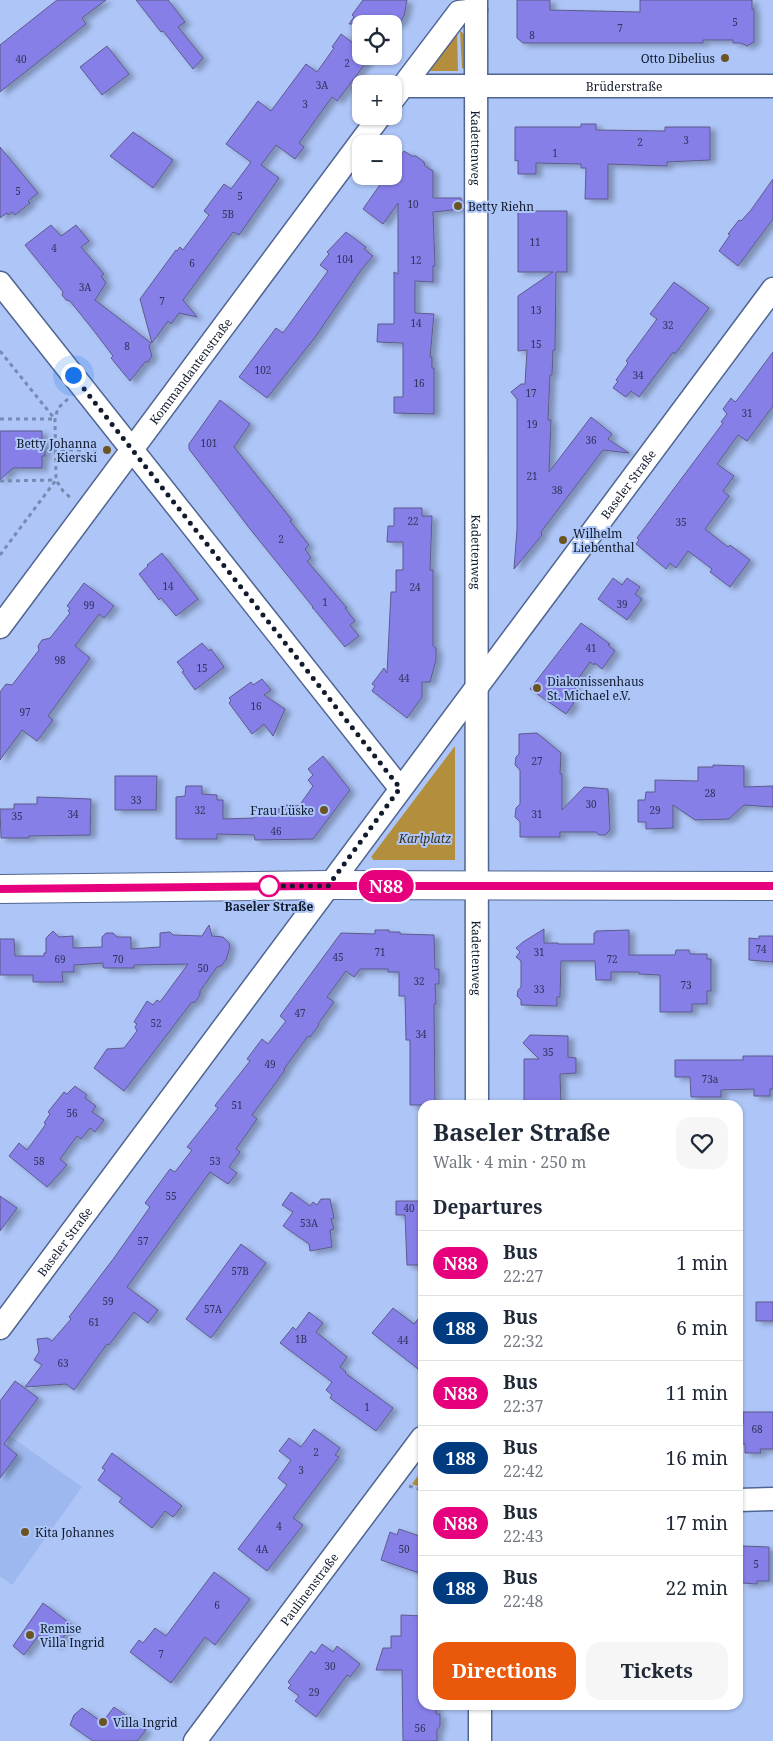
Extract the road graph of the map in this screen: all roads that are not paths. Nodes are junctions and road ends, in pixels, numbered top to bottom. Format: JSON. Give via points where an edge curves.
{"nodes":[{"id":1,"x":476,"y":5,"type":"edge"},
{"id":2,"x":476,"y":86,"type":"junction"},
{"id":3,"x":773,"y":86,"type":"edge"},
{"id":4,"x":402,"y":87,"type":"edge"},
{"id":5,"x":402,"y":92,"type":"edge"},
{"id":6,"x":373,"y":125,"type":"edge"},
{"id":7,"x":0,"y":283,"type":"edge"},
{"id":8,"x":773,"y":289,"type":"edge"},
{"id":9,"x":122,"y":450,"type":"junction"},
{"id":10,"x":0,"y":628,"type":"edge"},
{"id":11,"x":477,"y":685,"type":"junction"},
{"id":12,"x":400,"y":788,"type":"junction"},
{"id":13,"x":328,"y":886,"type":"junction"},
{"id":14,"x":477,"y":886,"type":"junction"},
{"id":15,"x":773,"y":886,"type":"edge"},
{"id":16,"x":0,"y":889,"type":"edge"},
{"id":17,"x":477,"y":1100,"type":"edge"},
{"id":18,"x":0,"y":1328,"type":"edge"},
{"id":19,"x":418,"y":1443,"type":"edge"},
{"id":20,"x":773,"y":1499,"type":"edge"},
{"id":21,"x":743,"y":1500,"type":"edge"},
{"id":22,"x":480,"y":1710,"type":"edge"},
{"id":23,"x":196,"y":1741,"type":"edge"},
{"id":24,"x":480,"y":1741,"type":"edge"}],
"edges":[{"from":1,"to":2,"type":"street","name":"Kadettenweg"},
{"from":1,"to":4,"type":"street","via":[[459,12]]},
{"from":2,"to":3,"type":"street","name":"Brüderstraße"},
{"from":2,"to":5,"type":"street"},
{"from":2,"to":11,"type":"street","name":"Kadettenweg"},
{"from":6,"to":9,"type":"street","name":"Kommandantenstraße"},
{"from":7,"to":9,"type":"street"},
{"from":8,"to":11,"type":"street","name":"Baseler Straße"},
{"from":9,"to":10,"type":"street","name":"Kommandantenstraße"},
{"from":9,"to":12,"type":"street"},
{"from":11,"to":12,"type":"street","name":"Baseler Straße"},
{"from":11,"to":14,"type":"street","name":"Kadettenweg"},
{"from":12,"to":13,"type":"street","name":"Baseler Straße"},
{"from":13,"to":14,"type":"street"},
{"from":13,"to":16,"type":"street"},
{"from":13,"to":18,"type":"street","name":"Baseler Straße"},
{"from":14,"to":15,"type":"street"},
{"from":14,"to":17,"type":"street","name":"Kadettenweg"},
{"from":19,"to":23,"type":"street","name":"Paulinenstraße"},
{"from":20,"to":21,"type":"street"},
{"from":22,"to":24,"type":"street"}]}
